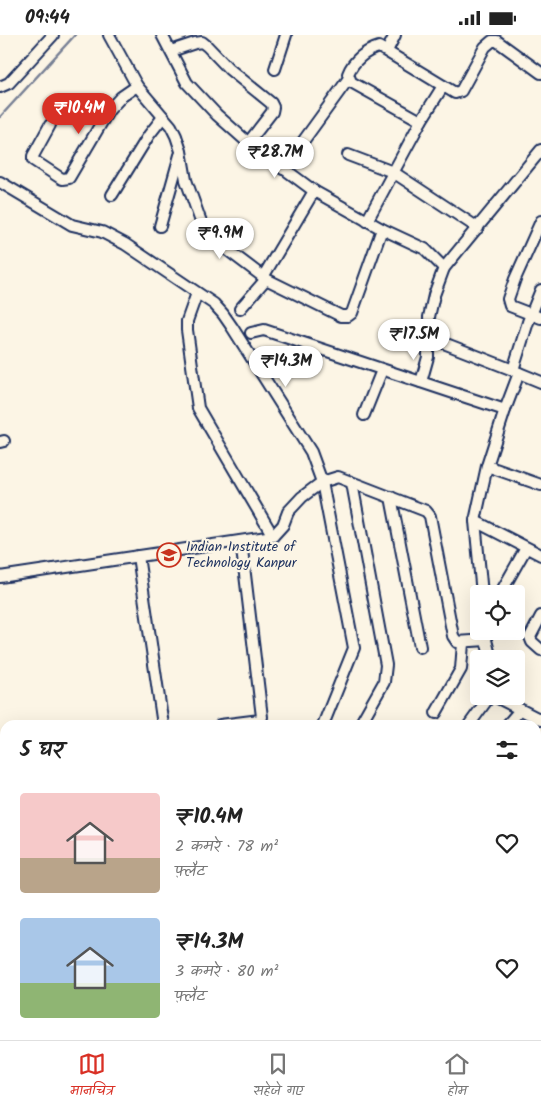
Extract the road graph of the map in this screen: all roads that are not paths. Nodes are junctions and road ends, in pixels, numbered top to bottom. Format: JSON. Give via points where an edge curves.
{"nodes":[{"id":1,"x":53,"y":35,"type":"edge"},
{"id":2,"x":109,"y":35,"type":"edge"},
{"id":3,"x":162,"y":35,"type":"edge"},
{"id":4,"x":286,"y":35,"type":"edge"},
{"id":5,"x":395,"y":35,"type":"edge"},
{"id":6,"x":171,"y":51,"type":"junction"},
{"id":7,"x":387,"y":51,"type":"junction"},
{"id":8,"x":275,"y":69,"type":"dead end"},
{"id":9,"x":541,"y":73,"type":"edge"},
{"id":10,"x":349,"y":78,"type":"junction"},
{"id":11,"x":137,"y":86,"type":"junction"},
{"id":12,"x":442,"y":86,"type":"junction"},
{"id":13,"x":0,"y":87,"type":"edge"},
{"id":14,"x":163,"y":117,"type":"junction"},
{"id":15,"x":421,"y":121,"type":"junction"},
{"id":16,"x":50,"y":125,"type":"dead end"},
{"id":17,"x":248,"y":143,"type":"junction"},
{"id":18,"x":541,"y":150,"type":"edge"},
{"id":19,"x":181,"y":151,"type":"junction"},
{"id":20,"x":348,"y":155,"type":"dead end"},
{"id":21,"x":283,"y":169,"type":"junction"},
{"id":22,"x":393,"y":172,"type":"junction"},
{"id":23,"x":0,"y":182,"type":"edge"},
{"id":24,"x":314,"y":191,"type":"junction"},
{"id":25,"x":112,"y":195,"type":"dead end"},
{"id":26,"x":367,"y":221,"type":"junction"},
{"id":27,"x":541,"y":221,"type":"edge"},
{"id":28,"x":160,"y":226,"type":"dead end"},
{"id":29,"x":478,"y":228,"type":"junction"},
{"id":30,"x":382,"y":229,"type":"junction"},
{"id":31,"x":444,"y":268,"type":"junction"},
{"id":32,"x":264,"y":278,"type":"junction"},
{"id":33,"x":541,"y":289,"type":"edge"},
{"id":34,"x":197,"y":293,"type":"junction"},
{"id":35,"x":240,"y":309,"type":"dead end"},
{"id":36,"x":536,"y":316,"type":"edge"},
{"id":37,"x":251,"y":333,"type":"dead end"},
{"id":38,"x":428,"y":343,"type":"dead end"},
{"id":39,"x":382,"y":370,"type":"junction"},
{"id":40,"x":516,"y":372,"type":"junction"},
{"id":41,"x":421,"y":382,"type":"junction"},
{"id":42,"x":541,"y":382,"type":"edge"},
{"id":43,"x":505,"y":410,"type":"junction"},
{"id":44,"x":364,"y":415,"type":"dead end"},
{"id":45,"x":487,"y":466,"type":"junction"},
{"id":46,"x":322,"y":482,"type":"junction"},
{"id":47,"x":352,"y":483,"type":"junction"},
{"id":48,"x":541,"y":485,"type":"edge"},
{"id":49,"x":391,"y":497,"type":"junction"},
{"id":50,"x":475,"y":521,"type":"junction"},
{"id":51,"x":273,"y":536,"type":"junction"},
{"id":52,"x":241,"y":541,"type":"junction"},
{"id":53,"x":526,"y":547,"type":"junction"},
{"id":54,"x":138,"y":555,"type":"junction"},
{"id":55,"x":541,"y":555,"type":"edge"},
{"id":56,"x":0,"y":577,"type":"edge"},
{"id":57,"x":481,"y":585,"type":"edge"},
{"id":58,"x":505,"y":585,"type":"edge"},
{"id":59,"x":541,"y":616,"type":"edge"},
{"id":60,"x":472,"y":640,"type":"edge"},
{"id":61,"x":463,"y":643,"type":"junction"},
{"id":62,"x":420,"y":647,"type":"dead end"},
{"id":63,"x":541,"y":650,"type":"edge"},
{"id":64,"x":485,"y":705,"type":"edge"},
{"id":65,"x":511,"y":705,"type":"edge"},
{"id":66,"x":520,"y":709,"type":"junction"},
{"id":67,"x":436,"y":713,"type":"dead end"},
{"id":68,"x":162,"y":720,"type":"edge"},
{"id":69,"x":260,"y":720,"type":"edge"},
{"id":70,"x":325,"y":720,"type":"edge"},
{"id":71,"x":363,"y":720,"type":"edge"},
{"id":72,"x":473,"y":720,"type":"edge"},
{"id":73,"x":512,"y":720,"type":"edge"},
{"id":74,"x":541,"y":720,"type":"edge"}],
"edges":[{"from":1,"to":13,"type":"street","via":[[9,83]]},
{"from":2,"to":11,"type":"street"},
{"from":3,"to":6,"type":"street"},
{"from":4,"to":8,"type":"street"},
{"from":5,"to":7,"type":"street"},
{"from":6,"to":17,"type":"street","via":[[187,83]]},
{"from":6,"to":17,"type":"street","via":[[202,42],[271,103],[272,112]]},
{"from":7,"to":10,"type":"street","via":[[379,47],[368,50],[351,67]]},
{"from":7,"to":12,"type":"street"},
{"from":9,"to":12,"type":"street","via":[[497,41],[492,41],[461,91],[455,93]]},
{"from":10,"to":15,"type":"street"},
{"from":10,"to":21,"type":"street"},
{"from":11,"to":14,"type":"street"},
{"from":11,"to":16,"type":"street","via":[[108,110],[66,179],[33,161]]},
{"from":12,"to":15,"type":"street"},
{"from":14,"to":19,"type":"street","via":[[171,126]]},
{"from":14,"to":25,"type":"street"},
{"from":15,"to":22,"type":"street"},
{"from":17,"to":21,"type":"street"},
{"from":18,"to":29,"type":"street"},
{"from":19,"to":28,"type":"street"},
{"from":19,"to":32,"type":"street","via":[[186,180],[209,235]]},
{"from":20,"to":22,"type":"street"},
{"from":21,"to":24,"type":"street"},
{"from":22,"to":26,"type":"street"},
{"from":22,"to":29,"type":"street"},
{"from":23,"to":34,"type":"street","via":[[72,225],[102,232],[125,244]]},
{"from":24,"to":26,"type":"street"},
{"from":24,"to":32,"type":"street"},
{"from":26,"to":30,"type":"street"},
{"from":27,"to":36,"type":"street","via":[[508,299],[510,306]]},
{"from":29,"to":31,"type":"street"},
{"from":30,"to":31,"type":"street","via":[[425,249]]},
{"from":30,"to":32,"type":"street","via":[[352,313],[348,315],[341,316]]},
{"from":31,"to":40,"type":"street","via":[[429,317],[430,331],[441,342]]},
{"from":32,"to":35,"type":"street"},
{"from":33,"to":36,"type":"street"},
{"from":34,"to":46,"type":"street","via":[[223,313],[311,452]]},
{"from":34,"to":51,"type":"street","via":[[186,330],[198,408]]},
{"from":36,"to":40,"type":"street"},
{"from":37,"to":39,"type":"street","via":[[264,331]]},
{"from":38,"to":41,"type":"street"},
{"from":39,"to":41,"type":"street"},
{"from":39,"to":44,"type":"street"},
{"from":40,"to":42,"type":"street"},
{"from":40,"to":43,"type":"street"},
{"from":41,"to":43,"type":"street"},
{"from":43,"to":45,"type":"street"},
{"from":45,"to":48,"type":"street"},
{"from":45,"to":50,"type":"street"},
{"from":46,"to":47,"type":"street","via":[[338,477]]},
{"from":46,"to":51,"type":"street","via":[[288,512]]},
{"from":46,"to":70,"type":"street","via":[[354,648]]},
{"from":47,"to":49,"type":"street"},
{"from":47,"to":71,"type":"street","via":[[386,665],[384,682]]},
{"from":49,"to":61,"type":"street","via":[[426,511],[430,516],[453,636],[457,642]]},
{"from":49,"to":62,"type":"street"},
{"from":50,"to":53,"type":"street"},
{"from":50,"to":57,"type":"street"},
{"from":51,"to":52,"type":"street"},
{"from":52,"to":54,"type":"street"},
{"from":52,"to":69,"type":"street"},
{"from":53,"to":55,"type":"street"},
{"from":53,"to":58,"type":"street"},
{"from":54,"to":56,"type":"street"},
{"from":54,"to":68,"type":"street"},
{"from":59,"to":63,"type":"street","via":[[530,637]]},
{"from":60,"to":61,"type":"street"},
{"from":61,"to":67,"type":"street","via":[[461,669]]},
{"from":64,"to":72,"type":"street"},
{"from":65,"to":66,"type":"street"},
{"from":66,"to":73,"type":"street"},
{"from":66,"to":74,"type":"street"}]}
